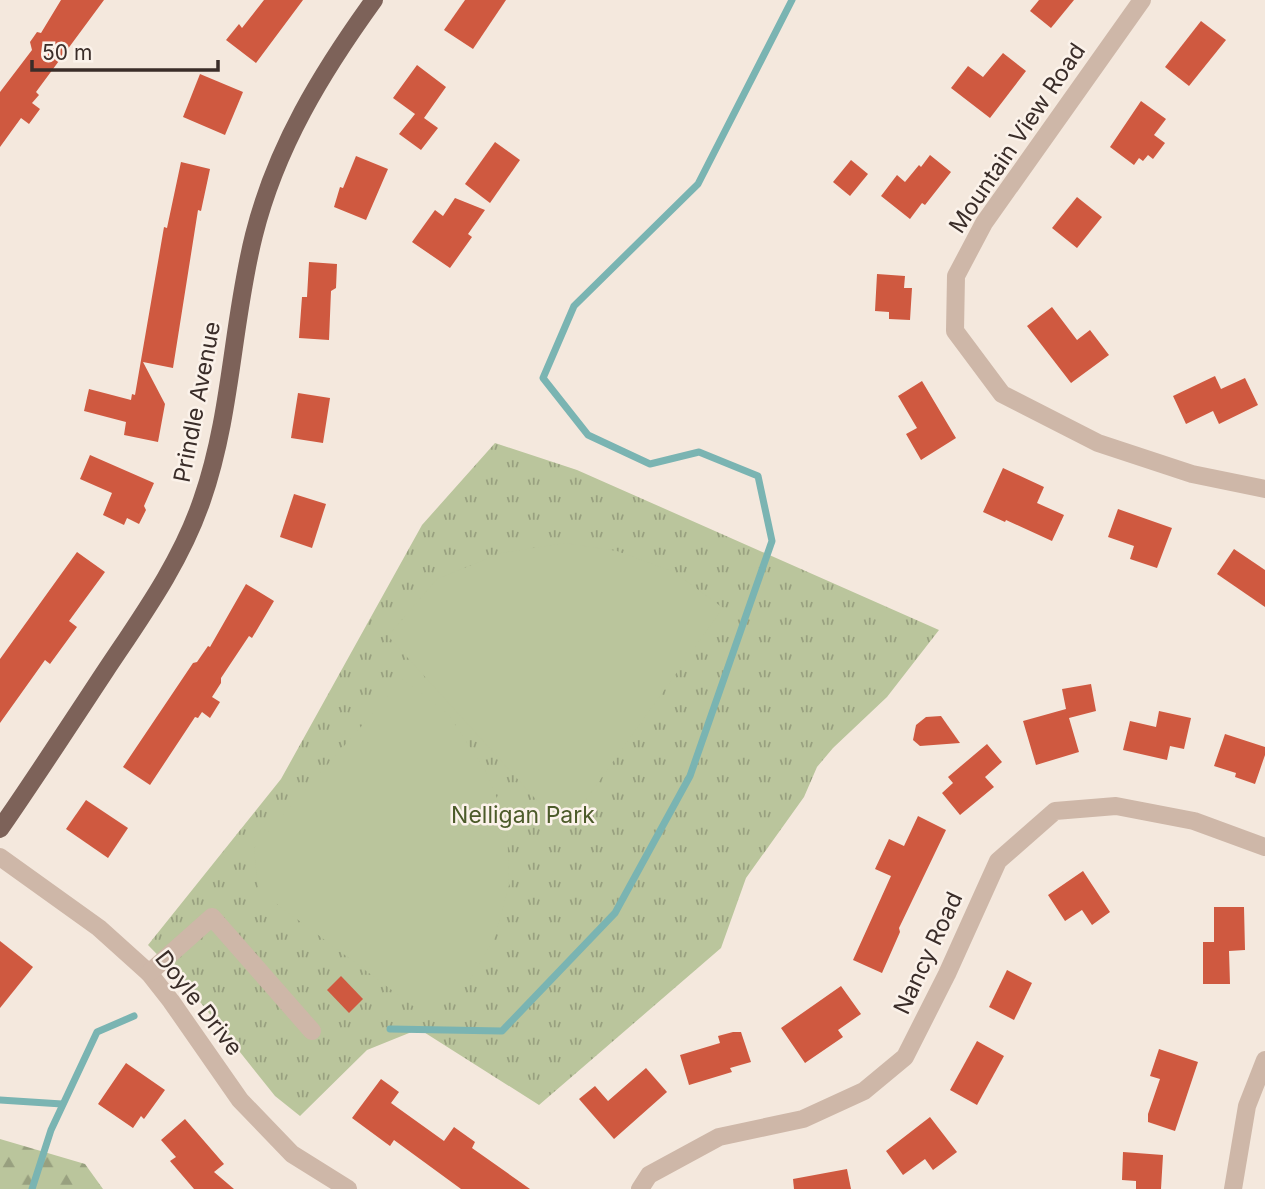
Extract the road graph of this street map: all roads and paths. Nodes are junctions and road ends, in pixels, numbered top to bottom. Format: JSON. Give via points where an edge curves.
{"nodes":[{"id":1,"x":374,"y":0,"type":"edge"},
{"id":2,"x":1142,"y":0,"type":"edge"},
{"id":3,"x":1265,"y":489,"type":"edge"},
{"id":4,"x":0,"y":830,"type":"edge"},
{"id":5,"x":1265,"y":847,"type":"edge"},
{"id":6,"x":0,"y":857,"type":"edge"},
{"id":7,"x":149,"y":973,"type":"junction"},
{"id":8,"x":313,"y":1031,"type":"dead end"},
{"id":9,"x":1265,"y":1060,"type":"edge"},
{"id":10,"x":348,"y":1189,"type":"edge"},
{"id":11,"x":640,"y":1189,"type":"edge"},
{"id":12,"x":1233,"y":1189,"type":"edge"}],
"edges":[{"from":1,"to":4,"type":"main road","name":"Prindle Avenue","via":[[305,105],[272,177],[254,234],[216,455],[187,538],[160,589]]},
{"from":2,"to":3,"type":"street","name":"Mountain View Road","via":[[984,223],[956,276],[954,331],[1002,394],[1086,437],[1192,474]]},
{"from":5,"to":11,"type":"street","name":"Nancy Road","via":[[1194,821],[1116,806],[1055,811],[998,861],[905,1057],[864,1091],[803,1119],[719,1137],[649,1175]]},
{"from":6,"to":7,"type":"street","name":"Doyle Drive","via":[[99,928]]},
{"from":7,"to":8,"type":"street","via":[[212,916]]},
{"from":7,"to":10,"type":"street","name":"Doyle Drive","via":[[240,1100],[292,1154]]},
{"from":9,"to":12,"type":"street","via":[[1247,1105]]}]}
